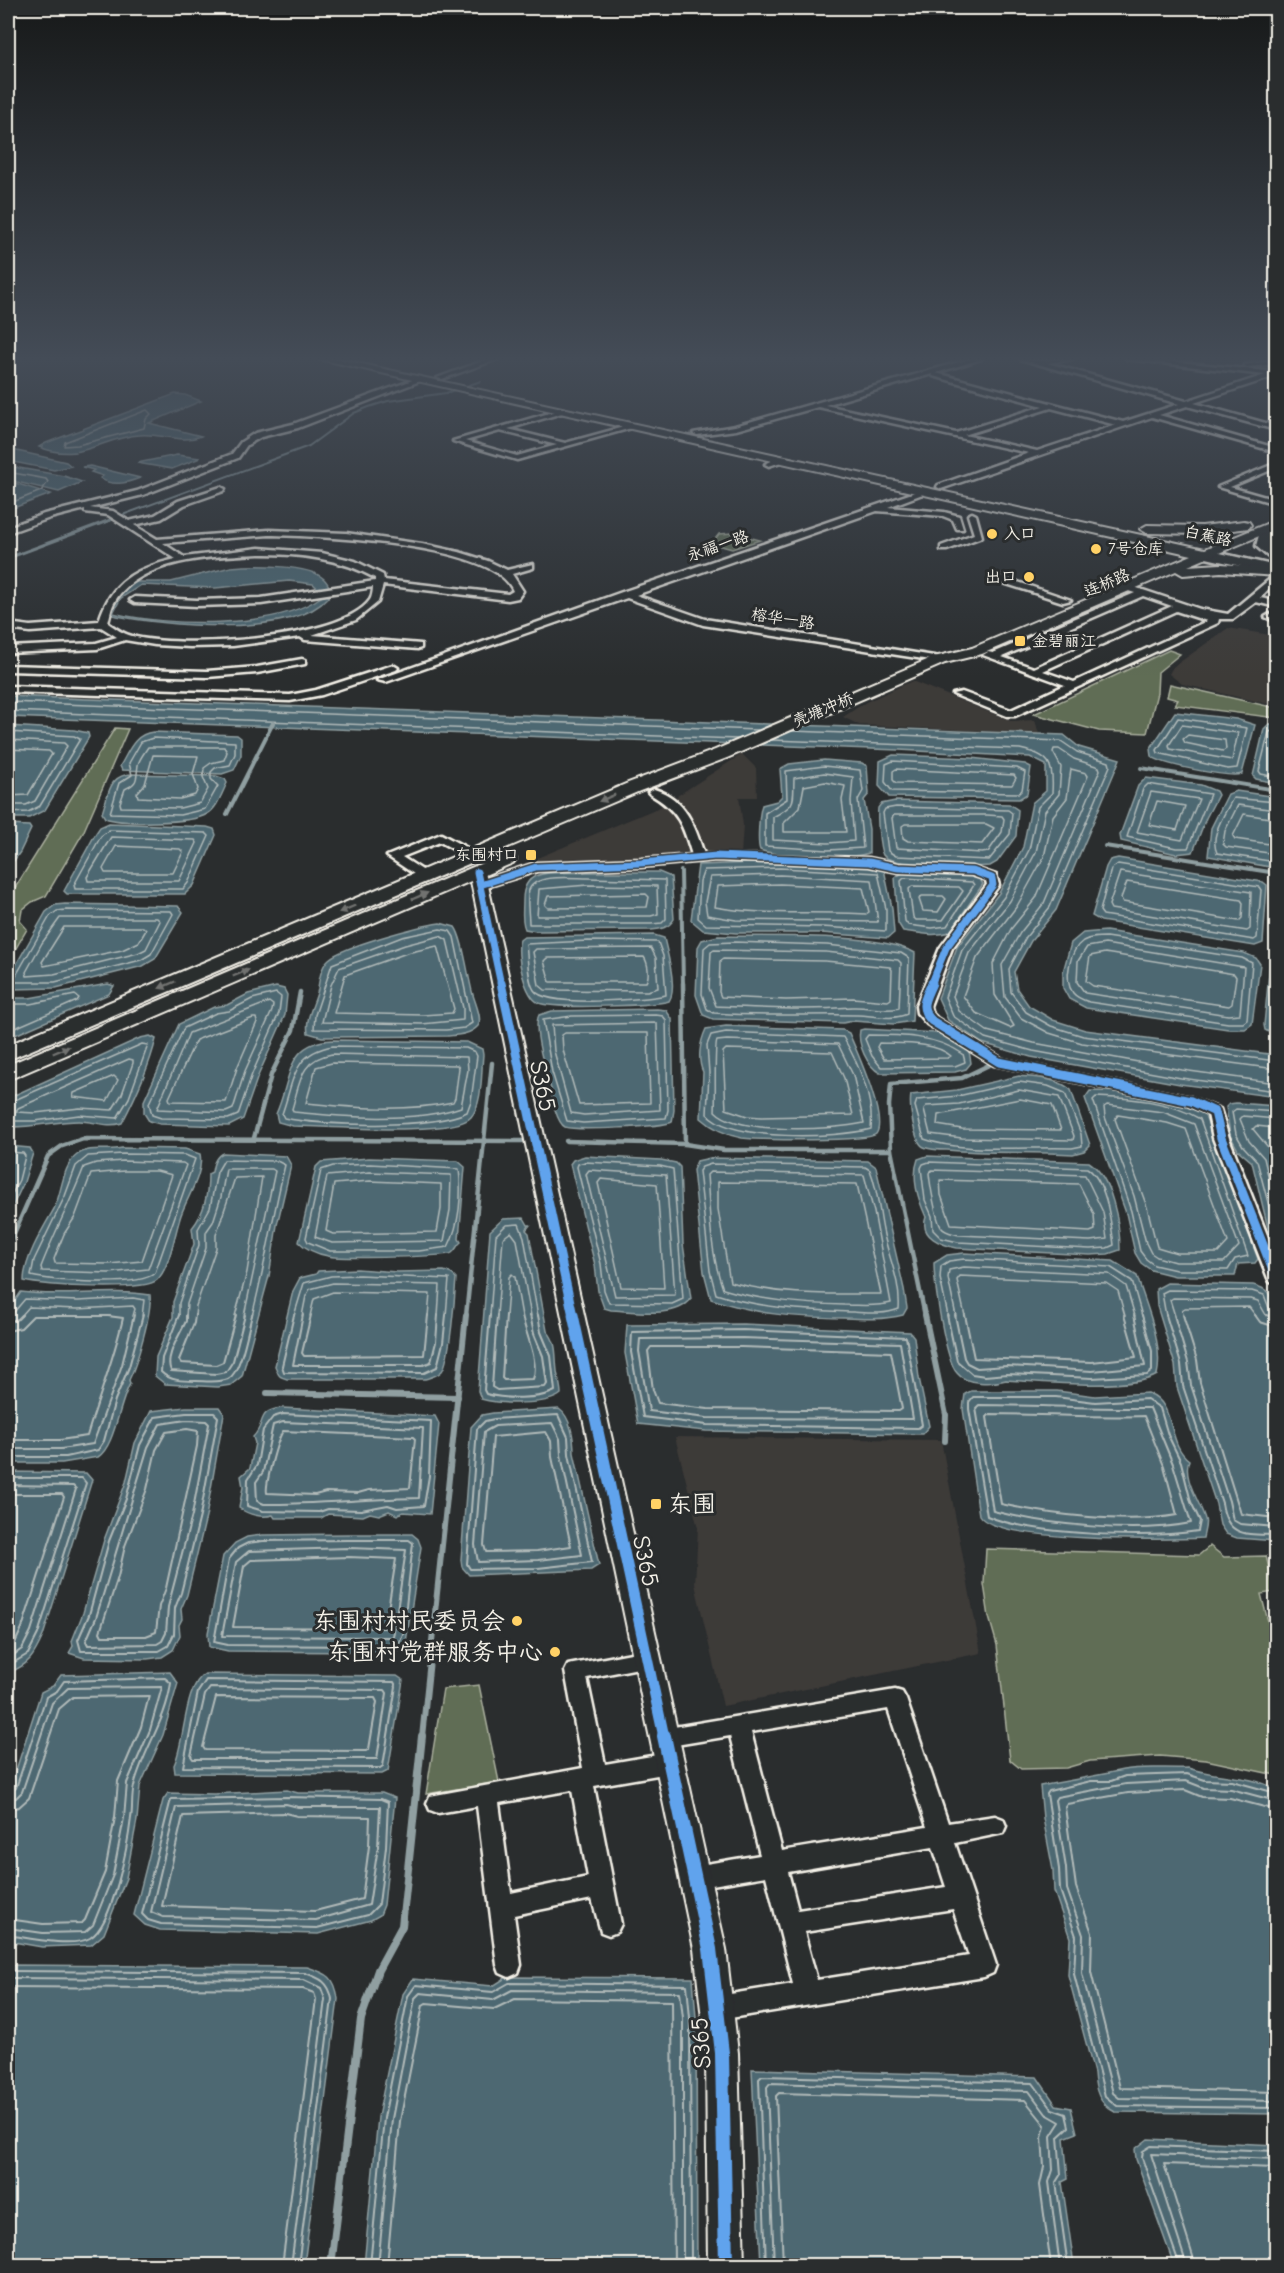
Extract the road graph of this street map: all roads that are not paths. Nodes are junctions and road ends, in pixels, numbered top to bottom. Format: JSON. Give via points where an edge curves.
{"nodes":[{"id":1,"x":212,"y":465,"type":"edge"},
{"id":2,"x":789,"y":465,"type":"edge"},
{"id":3,"x":842,"y":465,"type":"edge"},
{"id":4,"x":1003,"y":465,"type":"edge"},
{"id":5,"x":1276,"y":465,"type":"edge"},
{"id":6,"x":941,"y":487,"type":"junction"},
{"id":7,"x":221,"y":489,"type":"dead end"},
{"id":8,"x":924,"y":492,"type":"junction"},
{"id":9,"x":204,"y":497,"type":"junction"},
{"id":10,"x":215,"y":499,"type":"dead end"},
{"id":11,"x":115,"y":500,"type":"junction"},
{"id":12,"x":1275,"y":507,"type":"edge"},
{"id":13,"x":873,"y":509,"type":"junction"},
{"id":14,"x":71,"y":510,"type":"junction"},
{"id":15,"x":110,"y":513,"type":"junction"},
{"id":16,"x":972,"y":515,"type":"dead end"},
{"id":17,"x":1064,"y":519,"type":"junction"},
{"id":18,"x":128,"y":524,"type":"junction"},
{"id":19,"x":1270,"y":524,"type":"edge"},
{"id":20,"x":1244,"y":525,"type":"junction"},
{"id":21,"x":960,"y":527,"type":"dead end"},
{"id":22,"x":1101,"y":527,"type":"junction"},
{"id":23,"x":8,"y":530,"type":"edge"},
{"id":24,"x":154,"y":542,"type":"junction"},
{"id":25,"x":944,"y":549,"type":"dead end"},
{"id":26,"x":1184,"y":549,"type":"junction"},
{"id":27,"x":1208,"y":549,"type":"junction"},
{"id":28,"x":1276,"y":556,"type":"edge"},
{"id":29,"x":182,"y":559,"type":"junction"},
{"id":30,"x":1276,"y":562,"type":"edge"},
{"id":31,"x":530,"y":566,"type":"dead end"},
{"id":32,"x":506,"y":573,"type":"junction"},
{"id":33,"x":1136,"y":575,"type":"junction"},
{"id":34,"x":1155,"y":577,"type":"junction"},
{"id":35,"x":1275,"y":577,"type":"edge"},
{"id":36,"x":996,"y":578,"type":"dead end"},
{"id":37,"x":381,"y":583,"type":"junction"},
{"id":38,"x":625,"y":594,"type":"junction"},
{"id":39,"x":1253,"y":599,"type":"junction"},
{"id":40,"x":135,"y":600,"type":"dead end"},
{"id":41,"x":1066,"y":600,"type":"junction"},
{"id":42,"x":1173,"y":602,"type":"junction"},
{"id":43,"x":1276,"y":604,"type":"edge"},
{"id":44,"x":103,"y":624,"type":"junction"},
{"id":45,"x":8,"y":626,"type":"edge"},
{"id":46,"x":294,"y":636,"type":"junction"},
{"id":47,"x":126,"y":637,"type":"junction"},
{"id":48,"x":418,"y":646,"type":"dead end"},
{"id":49,"x":8,"y":650,"type":"edge"},
{"id":50,"x":977,"y":651,"type":"junction"},
{"id":51,"x":993,"y":657,"type":"junction"},
{"id":52,"x":416,"y":660,"type":"dead end"},
{"id":53,"x":302,"y":662,"type":"dead end"},
{"id":54,"x":933,"y":663,"type":"junction"},
{"id":55,"x":1022,"y":667,"type":"junction"},
{"id":56,"x":8,"y":668,"type":"edge"},
{"id":57,"x":1034,"y":671,"type":"junction"},
{"id":58,"x":382,"y":680,"type":"dead end"},
{"id":59,"x":1074,"y":685,"type":"junction"},
{"id":60,"x":8,"y":689,"type":"edge"},
{"id":61,"x":958,"y":694,"type":"dead end"},
{"id":62,"x":721,"y":754,"type":"junction"},
{"id":63,"x":654,"y":792,"type":"junction"},
{"id":64,"x":699,"y":858,"type":"junction"},
{"id":65,"x":472,"y":868,"type":"junction"},
{"id":66,"x":423,"y":876,"type":"junction"},
{"id":67,"x":8,"y":1053,"type":"edge"},
{"id":68,"x":8,"y":1073,"type":"edge"},
{"id":69,"x":1276,"y":1278,"type":"edge"},
{"id":70,"x":647,"y":1659,"type":"junction"},
{"id":71,"x":738,"y":1725,"type":"junction"},
{"id":72,"x":667,"y":1750,"type":"junction"},
{"id":73,"x":589,"y":1777,"type":"junction"},
{"id":74,"x":487,"y":1794,"type":"junction"},
{"id":75,"x":438,"y":1803,"type":"dead end"},
{"id":76,"x":995,"y":1826,"type":"dead end"},
{"id":77,"x":941,"y":1834,"type":"junction"},
{"id":78,"x":774,"y":1864,"type":"junction"},
{"id":79,"x":694,"y":1877,"type":"junction"},
{"id":80,"x":602,"y":1886,"type":"junction"},
{"id":81,"x":962,"y":1896,"type":"junction"},
{"id":82,"x":501,"y":1906,"type":"junction"},
{"id":83,"x":790,"y":1923,"type":"junction"},
{"id":84,"x":609,"y":1924,"type":"dead end"},
{"id":85,"x":509,"y":1965,"type":"dead end"},
{"id":86,"x":808,"y":1993,"type":"junction"},
{"id":87,"x":718,"y":2008,"type":"junction"},
{"id":88,"x":726,"y":2265,"type":"edge"}],
"edges":[{"from":1,"to":11,"type":"street"},
{"from":2,"to":8,"type":"main road","name":"白蕉路"},
{"from":3,"to":6,"type":"main road","name":"白蕉路"},
{"from":4,"to":6,"type":"street"},
{"from":5,"to":12,"type":"street","via":[[1222,487]]},
{"from":6,"to":17,"type":"main road","name":"白蕉路"},
{"from":7,"to":9,"type":"street"},
{"from":8,"to":13,"type":"street","name":"永福一路"},
{"from":8,"to":17,"type":"main road","name":"白蕉路"},
{"from":9,"to":10,"type":"street"},
{"from":9,"to":18,"type":"street","via":[[181,503],[158,517]]},
{"from":11,"to":14,"type":"street"},
{"from":11,"to":15,"type":"street","via":[[108,506]]},
{"from":12,"to":19,"type":"main road","name":"连桥路"},
{"from":13,"to":21,"type":"street","via":[[944,514],[956,518]]},
{"from":13,"to":38,"type":"street","name":"永福一路"},
{"from":14,"to":15,"type":"street"},
{"from":14,"to":23,"type":"street"},
{"from":15,"to":18,"type":"street"},
{"from":16,"to":25,"type":"street","via":[[979,535]]},
{"from":17,"to":22,"type":"main road","name":"白蕉路"},
{"from":18,"to":24,"type":"street"},
{"from":19,"to":20,"type":"main road","name":"连桥路"},
{"from":19,"to":27,"type":"main road","name":"连桥路"},
{"from":19,"to":28,"type":"main road","via":[[1262,546]]},
{"from":20,"to":22,"type":"main road","via":[[1169,531]]},
{"from":20,"to":27,"type":"main road","name":"连桥路"},
{"from":22,"to":26,"type":"main road","name":"白蕉路"},
{"from":22,"to":27,"type":"main road"},
{"from":22,"to":33,"type":"main road","via":[[1129,542]]},
{"from":24,"to":29,"type":"street"},
{"from":24,"to":32,"type":"street","via":[[263,534],[354,536],[437,550]]},
{"from":26,"to":27,"type":"main road","name":"白蕉路"},
{"from":26,"to":33,"type":"main road","name":"连桥路"},
{"from":27,"to":30,"type":"main road"},
{"from":27,"to":34,"type":"main road","name":"连桥路"},
{"from":27,"to":35,"type":"main road","name":"白蕉路"},
{"from":29,"to":37,"type":"street","via":[[259,551],[308,553],[351,562],[380,577]]},
{"from":29,"to":44,"type":"street","via":[[146,572],[120,588],[106,606]]},
{"from":31,"to":32,"type":"street"},
{"from":32,"to":37,"type":"street","via":[[517,583],[515,596]]},
{"from":33,"to":34,"type":"main road","name":"连桥路"},
{"from":33,"to":41,"type":"main road","name":"连桥路"},
{"from":33,"to":42,"type":"street"},
{"from":33,"to":50,"type":"main road","name":"连桥路"},
{"from":33,"to":51,"type":"street"},
{"from":34,"to":35,"type":"main road","via":[[1219,568]]},
{"from":35,"to":39,"type":"street"},
{"from":36,"to":41,"type":"street"},
{"from":37,"to":40,"type":"street","via":[[307,596],[229,603]]},
{"from":37,"to":46,"type":"street","via":[[379,596],[355,615]]},
{"from":38,"to":54,"type":"street","name":"榕华一路","via":[[703,622]]},
{"from":38,"to":58,"type":"street","name":"永福一路"},
{"from":39,"to":42,"type":"street","via":[[1226,618]]},
{"from":39,"to":43,"type":"street"},
{"from":41,"to":54,"type":"main road","name":"连桥路","via":[[960,645]]},
{"from":42,"to":55,"type":"street"},
{"from":44,"to":45,"type":"street"},
{"from":44,"to":47,"type":"street"},
{"from":46,"to":47,"type":"street","via":[[205,645]]},
{"from":46,"to":48,"type":"street"},
{"from":47,"to":49,"type":"street","via":[[97,646]]},
{"from":50,"to":51,"type":"street"},
{"from":50,"to":54,"type":"main road","name":"连桥路"},
{"from":51,"to":55,"type":"street"},
{"from":52,"to":60,"type":"street","via":[[318,693],[290,698]]},
{"from":53,"to":56,"type":"street","via":[[207,674]]},
{"from":54,"to":62,"type":"main road","name":"壳塘冲桥"},
{"from":55,"to":57,"type":"street"},
{"from":57,"to":59,"type":"street"},
{"from":57,"to":59,"type":"street","via":[[1176,609],[1215,621]]},
{"from":59,"to":61,"type":"street","via":[[1011,714]]},
{"from":62,"to":63,"type":"main road"},
{"from":62,"to":65,"type":"main road","one_way":true,"via":[[634,787]]},
{"from":63,"to":64,"type":"street","via":[[671,800],[685,816]]},
{"from":63,"to":65,"type":"main road"},
{"from":64,"to":65,"type":"street"},
{"from":64,"to":69,"type":"street","via":[[869,862],[898,868],[973,871],[990,876],[993,885],[946,948],[923,1006],[924,1013],[999,1062],[1191,1101],[1215,1112],[1221,1138]]},
{"from":65,"to":66,"type":"main road"},
{"from":65,"to":66,"type":"street","via":[[441,838],[393,856]]},
{"from":68,"to":65,"type":"main road","one_way":true},
{"from":65,"to":70,"type":"street","name":"S365"},
{"from":66,"to":67,"type":"main road","one_way":true},
{"from":70,"to":72,"type":"street","name":"S365"},
{"from":70,"to":73,"type":"street","via":[[575,1671]]},
{"from":71,"to":72,"type":"street"},
{"from":71,"to":77,"type":"street","via":[[895,1699]]},
{"from":71,"to":78,"type":"street"},
{"from":72,"to":73,"type":"street"},
{"from":72,"to":79,"type":"street","name":"S365"},
{"from":73,"to":74,"type":"street"},
{"from":73,"to":80,"type":"street"},
{"from":74,"to":75,"type":"street"},
{"from":74,"to":82,"type":"street"},
{"from":76,"to":77,"type":"street"},
{"from":77,"to":78,"type":"street"},
{"from":77,"to":81,"type":"street"},
{"from":78,"to":79,"type":"street"},
{"from":78,"to":83,"type":"street"},
{"from":79,"to":87,"type":"street","name":"S365"},
{"from":80,"to":82,"type":"street"},
{"from":80,"to":84,"type":"street"},
{"from":81,"to":83,"type":"street"},
{"from":81,"to":86,"type":"street","via":[[984,1965]]},
{"from":82,"to":85,"type":"street"},
{"from":83,"to":86,"type":"street"},
{"from":86,"to":87,"type":"street"},
{"from":87,"to":88,"type":"street","name":"S365","via":[[725,2114]]}]}
